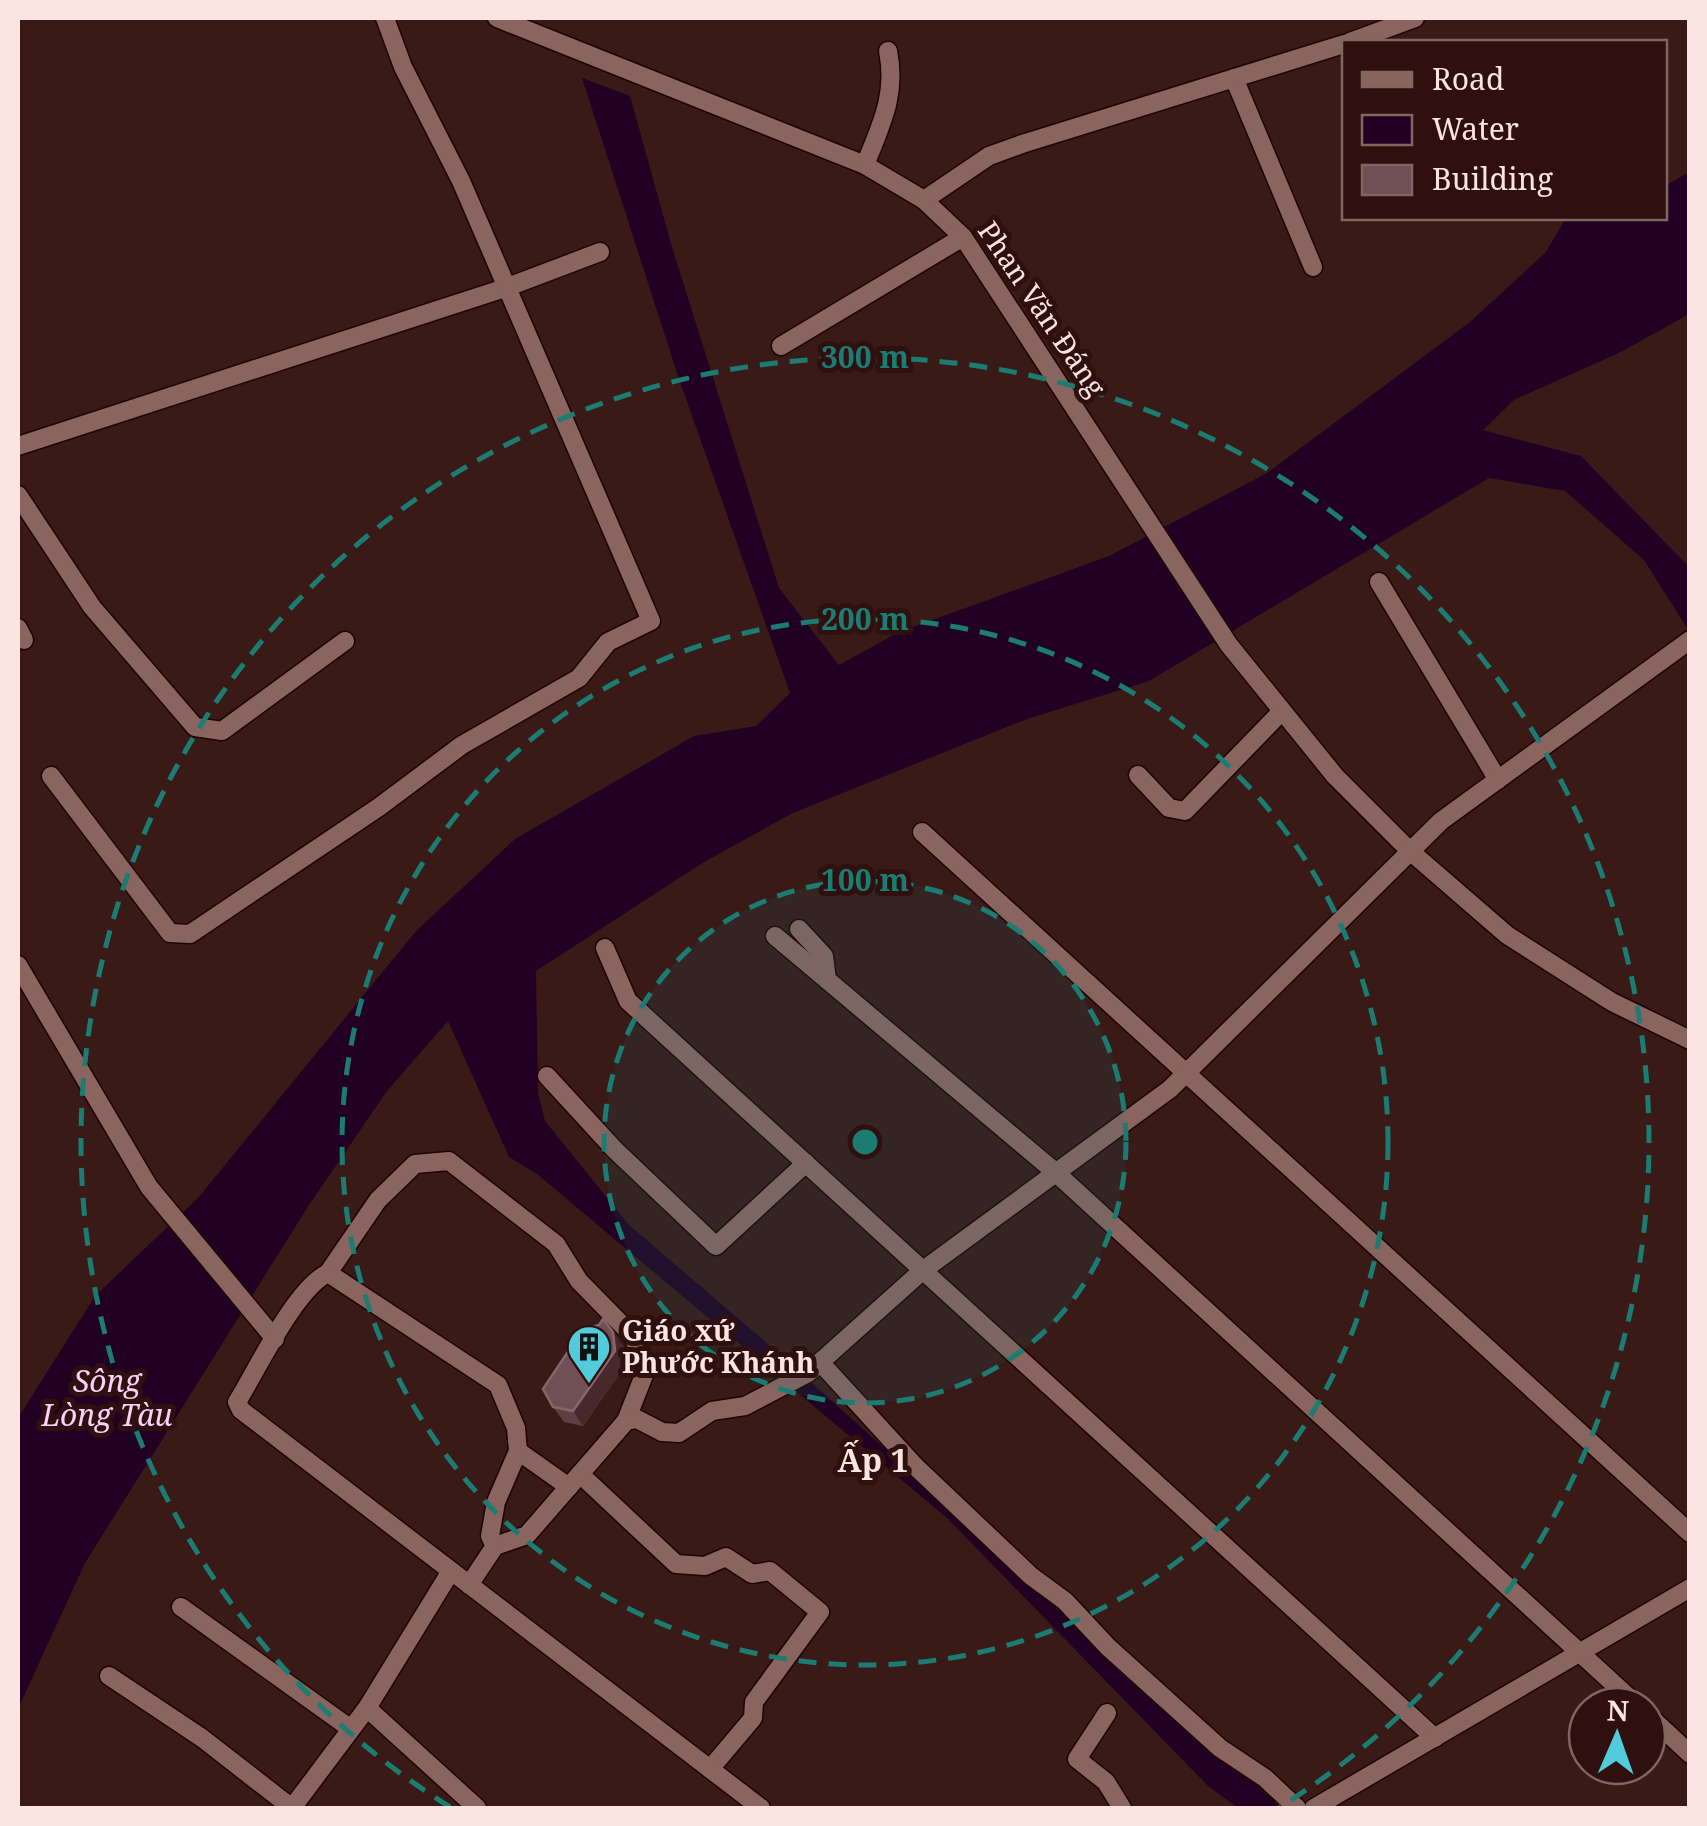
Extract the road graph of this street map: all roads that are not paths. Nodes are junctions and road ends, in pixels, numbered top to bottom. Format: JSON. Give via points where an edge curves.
{"nodes":[{"id":1,"x":386,"y":18,"type":"edge"},
{"id":2,"x":497,"y":18,"type":"edge"},
{"id":3,"x":1414,"y":18,"type":"edge"},
{"id":4,"x":1355,"y":40,"type":"edge"},
{"id":5,"x":1342,"y":45,"type":"edge"},
{"id":6,"x":888,"y":52,"type":"dead end"},
{"id":7,"x":1234,"y":78,"type":"junction"},
{"id":8,"x":865,"y":165,"type":"junction"},
{"id":9,"x":924,"y":200,"type":"junction"},
{"id":10,"x":963,"y":236,"type":"junction"},
{"id":11,"x":600,"y":252,"type":"dead end"},
{"id":12,"x":1313,"y":266,"type":"dead end"},
{"id":13,"x":505,"y":288,"type":"junction"},
{"id":14,"x":781,"y":346,"type":"dead end"},
{"id":15,"x":18,"y":446,"type":"edge"},
{"id":16,"x":18,"y":495,"type":"edge"},
{"id":17,"x":1379,"y":582,"type":"dead end"},
{"id":18,"x":345,"y":641,"type":"dead end"},
{"id":19,"x":1688,"y":644,"type":"edge"},
{"id":20,"x":1282,"y":711,"type":"junction"},
{"id":21,"x":1138,"y":775,"type":"dead end"},
{"id":22,"x":51,"y":776,"type":"dead end"},
{"id":23,"x":1498,"y":780,"type":"junction"},
{"id":24,"x":922,"y":832,"type":"dead end"},
{"id":25,"x":1415,"y":846,"type":"junction"},
{"id":26,"x":798,"y":929,"type":"dead end"},
{"id":27,"x":776,"y":936,"type":"dead end"},
{"id":28,"x":605,"y":948,"type":"dead end"},
{"id":29,"x":18,"y":965,"type":"edge"},
{"id":30,"x":827,"y":980,"type":"junction"},
{"id":31,"x":1690,"y":1040,"type":"edge"},
{"id":32,"x":1187,"y":1074,"type":"junction"},
{"id":33,"x":547,"y":1076,"type":"dead end"},
{"id":34,"x":806,"y":1163,"type":"junction"},
{"id":35,"x":1054,"y":1171,"type":"junction"},
{"id":36,"x":922,"y":1272,"type":"junction"},
{"id":37,"x":328,"y":1273,"type":"junction"},
{"id":38,"x":276,"y":1340,"type":"junction"},
{"id":39,"x":814,"y":1367,"type":"junction"},
{"id":40,"x":626,"y":1421,"type":"junction"},
{"id":41,"x":518,"y":1451,"type":"junction"},
{"id":42,"x":574,"y":1480,"type":"junction"},
{"id":43,"x":1690,"y":1532,"type":"edge"},
{"id":44,"x":495,"y":1546,"type":"junction"},
{"id":45,"x":450,"y":1571,"type":"junction"},
{"id":46,"x":470,"y":1586,"type":"junction"},
{"id":47,"x":1690,"y":1588,"type":"edge"},
{"id":48,"x":182,"y":1607,"type":"dead end"},
{"id":49,"x":1582,"y":1654,"type":"junction"},
{"id":50,"x":109,"y":1676,"type":"dead end"},
{"id":51,"x":1616,"y":1686,"type":"edge"},
{"id":52,"x":367,"y":1708,"type":"junction"},
{"id":53,"x":1106,"y":1713,"type":"dead end"},
{"id":54,"x":352,"y":1729,"type":"junction"},
{"id":55,"x":1667,"y":1733,"type":"edge"},
{"id":56,"x":1435,"y":1738,"type":"junction"},
{"id":57,"x":1690,"y":1754,"type":"edge"},
{"id":58,"x":710,"y":1769,"type":"junction"},
{"id":59,"x":292,"y":1808,"type":"edge"},
{"id":60,"x":478,"y":1808,"type":"edge"},
{"id":61,"x":761,"y":1808,"type":"edge"},
{"id":62,"x":1122,"y":1808,"type":"edge"},
{"id":63,"x":1297,"y":1808,"type":"edge"},
{"id":64,"x":1314,"y":1808,"type":"edge"}],
"edges":[{"from":1,"to":13,"type":"street"},
{"from":2,"to":8,"type":"street","name":"Phan Văn Đáng"},
{"from":3,"to":4,"type":"street"},
{"from":5,"to":7,"type":"street"},
{"from":6,"to":8,"type":"street","via":[[890,102]]},
{"from":7,"to":9,"type":"street","via":[[989,156]]},
{"from":7,"to":12,"type":"street"},
{"from":8,"to":9,"type":"street","name":"Phan Văn Đáng"},
{"from":9,"to":10,"type":"street","name":"Phan Văn Đáng"},
{"from":10,"to":14,"type":"street"},
{"from":10,"to":20,"type":"street","name":"Phan Văn Đáng","via":[[1228,645]]},
{"from":11,"to":13,"type":"street"},
{"from":13,"to":15,"type":"street"},
{"from":13,"to":22,"type":"street","via":[[651,621],[608,642],[579,678],[462,745],[190,934],[170,933]]},
{"from":16,"to":18,"type":"street","via":[[92,606],[195,727],[222,731]]},
{"from":17,"to":23,"type":"street"},
{"from":19,"to":23,"type":"street"},
{"from":20,"to":21,"type":"street","via":[[1185,811],[1169,808]]},
{"from":20,"to":25,"type":"street","name":"Phan Văn Đáng","via":[[1335,776]]},
{"from":23,"to":25,"type":"street"},
{"from":24,"to":32,"type":"street"},
{"from":25,"to":31,"type":"street","name":"Phan Văn Đáng","via":[[1507,935],[1612,1002]]},
{"from":25,"to":32,"type":"street"},
{"from":26,"to":30,"type":"street","via":[[824,956]]},
{"from":27,"to":30,"type":"street"},
{"from":28,"to":34,"type":"street","via":[[628,1001]]},
{"from":29,"to":38,"type":"street","via":[[150,1187]]},
{"from":30,"to":35,"type":"street"},
{"from":32,"to":35,"type":"street"},
{"from":32,"to":43,"type":"street"},
{"from":33,"to":34,"type":"street","via":[[716,1246]]},
{"from":34,"to":36,"type":"street"},
{"from":35,"to":36,"type":"street"},
{"from":35,"to":49,"type":"street"},
{"from":36,"to":39,"type":"street"},
{"from":36,"to":56,"type":"street"},
{"from":37,"to":38,"type":"street","via":[[314,1280]]},
{"from":37,"to":40,"type":"street","via":[[378,1200],[415,1164],[449,1161],[556,1244],[580,1281],[633,1336],[646,1370]]},
{"from":37,"to":41,"type":"street","via":[[498,1385]]},
{"from":38,"to":45,"type":"street","via":[[237,1402],[241,1410]]},
{"from":39,"to":40,"type":"street","via":[[745,1406],[712,1411],[679,1433]]},
{"from":39,"to":63,"type":"street","via":[[1220,1748]]},
{"from":40,"to":42,"type":"street"},
{"from":41,"to":42,"type":"street"},
{"from":41,"to":44,"type":"street","via":[[496,1502],[490,1536]]},
{"from":42,"to":44,"type":"street","via":[[527,1535]]},
{"from":42,"to":58,"type":"street","via":[[676,1564],[704,1566],[726,1557],[752,1574],[770,1572],[819,1616],[760,1693],[753,1718]]},
{"from":44,"to":46,"type":"street"},
{"from":45,"to":46,"type":"street"},
{"from":45,"to":52,"type":"street"},
{"from":46,"to":58,"type":"street"},
{"from":47,"to":49,"type":"street"},
{"from":48,"to":54,"type":"street"},
{"from":49,"to":51,"type":"street"},
{"from":49,"to":56,"type":"street"},
{"from":50,"to":59,"type":"street"},
{"from":52,"to":54,"type":"street"},
{"from":52,"to":60,"type":"street"},
{"from":53,"to":62,"type":"street","via":[[1078,1759],[1106,1782]]},
{"from":54,"to":59,"type":"street"},
{"from":55,"to":57,"type":"street"},
{"from":56,"to":64,"type":"street"},
{"from":58,"to":61,"type":"street"}]}
